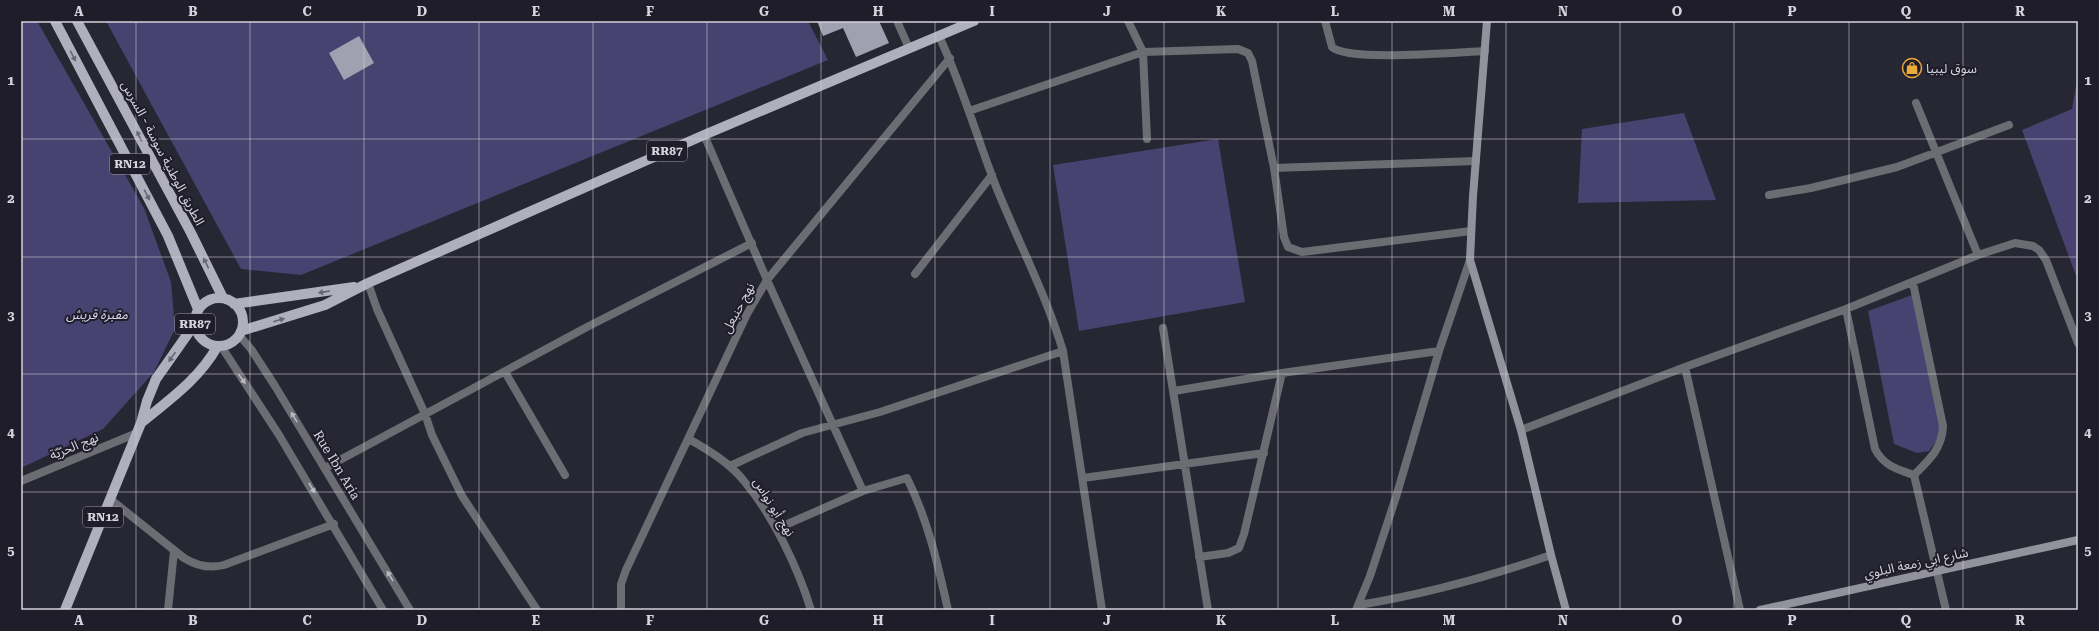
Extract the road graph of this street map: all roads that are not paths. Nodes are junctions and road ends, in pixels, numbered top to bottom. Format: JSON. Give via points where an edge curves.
{"nodes":[{"id":1,"x":55,"y":21,"type":"edge"},
{"id":2,"x":77,"y":21,"type":"edge"},
{"id":3,"x":897,"y":21,"type":"edge"},
{"id":4,"x":974,"y":21,"type":"edge"},
{"id":5,"x":1128,"y":21,"type":"edge"},
{"id":6,"x":1325,"y":21,"type":"edge"},
{"id":7,"x":1486,"y":21,"type":"edge"},
{"id":8,"x":939,"y":36,"type":"junction"},
{"id":9,"x":908,"y":48,"type":"junction"},
{"id":10,"x":1485,"y":51,"type":"junction"},
{"id":11,"x":1143,"y":52,"type":"junction"},
{"id":12,"x":950,"y":58,"type":"junction"},
{"id":13,"x":1916,"y":103,"type":"dead end"},
{"id":14,"x":969,"y":110,"type":"junction"},
{"id":15,"x":2009,"y":125,"type":"dead end"},
{"id":16,"x":704,"y":135,"type":"junction"},
{"id":17,"x":1147,"y":139,"type":"dead end"},
{"id":18,"x":1936,"y":153,"type":"junction"},
{"id":19,"x":1476,"y":161,"type":"junction"},
{"id":20,"x":1274,"y":168,"type":"junction"},
{"id":21,"x":992,"y":175,"type":"junction"},
{"id":22,"x":1769,"y":195,"type":"dead end"},
{"id":23,"x":1471,"y":231,"type":"junction"},
{"id":24,"x":752,"y":243,"type":"junction"},
{"id":25,"x":1978,"y":255,"type":"junction"},
{"id":26,"x":1470,"y":260,"type":"junction"},
{"id":27,"x":915,"y":274,"type":"dead end"},
{"id":28,"x":767,"y":280,"type":"junction"},
{"id":29,"x":1913,"y":283,"type":"junction"},
{"id":30,"x":365,"y":285,"type":"junction"},
{"id":31,"x":223,"y":298,"type":"junction"},
{"id":32,"x":234,"y":304,"type":"junction"},
{"id":33,"x":1846,"y":308,"type":"junction"},
{"id":34,"x":198,"y":309,"type":"junction"},
{"id":35,"x":194,"y":325,"type":"junction"},
{"id":36,"x":1163,"y":328,"type":"dead end"},
{"id":37,"x":240,"y":333,"type":"junction"},
{"id":38,"x":2078,"y":343,"type":"edge"},
{"id":39,"x":219,"y":347,"type":"junction"},
{"id":40,"x":1439,"y":351,"type":"junction"},
{"id":41,"x":1064,"y":352,"type":"junction"},
{"id":42,"x":1685,"y":367,"type":"junction"},
{"id":43,"x":505,"y":372,"type":"junction"},
{"id":44,"x":1282,"y":373,"type":"junction"},
{"id":45,"x":1174,"y":391,"type":"junction"},
{"id":46,"x":425,"y":414,"type":"junction"},
{"id":47,"x":141,"y":423,"type":"junction"},
{"id":48,"x":833,"y":426,"type":"junction"},
{"id":49,"x":1521,"y":430,"type":"junction"},
{"id":50,"x":137,"y":433,"type":"junction"},
{"id":51,"x":688,"y":439,"type":"junction"},
{"id":52,"x":1264,"y":453,"type":"junction"},
{"id":53,"x":1185,"y":465,"type":"junction"},
{"id":54,"x":730,"y":466,"type":"junction"},
{"id":55,"x":325,"y":468,"type":"junction"},
{"id":56,"x":565,"y":475,"type":"dead end"},
{"id":57,"x":1914,"y":475,"type":"junction"},
{"id":58,"x":1083,"y":478,"type":"junction"},
{"id":59,"x":21,"y":481,"type":"edge"},
{"id":60,"x":863,"y":491,"type":"junction"},
{"id":61,"x":110,"y":499,"type":"junction"},
{"id":62,"x":334,"y":524,"type":"junction"},
{"id":63,"x":776,"y":529,"type":"junction"},
{"id":64,"x":2078,"y":540,"type":"edge"},
{"id":65,"x":174,"y":551,"type":"junction"},
{"id":66,"x":1551,"y":555,"type":"junction"},
{"id":67,"x":1199,"y":557,"type":"junction"},
{"id":68,"x":1938,"y":570,"type":"junction"},
{"id":69,"x":1358,"y":607,"type":"edge"},
{"id":70,"x":623,"y":608,"type":"edge"},
{"id":71,"x":65,"y":610,"type":"edge"},
{"id":72,"x":168,"y":610,"type":"edge"},
{"id":73,"x":383,"y":610,"type":"edge"},
{"id":74,"x":410,"y":610,"type":"edge"},
{"id":75,"x":537,"y":610,"type":"edge"},
{"id":76,"x":811,"y":610,"type":"edge"},
{"id":77,"x":948,"y":610,"type":"edge"},
{"id":78,"x":1102,"y":610,"type":"edge"},
{"id":79,"x":1208,"y":610,"type":"edge"},
{"id":80,"x":1566,"y":610,"type":"edge"},
{"id":81,"x":1740,"y":610,"type":"edge"},
{"id":82,"x":1760,"y":610,"type":"edge"},
{"id":83,"x":1946,"y":610,"type":"edge"}],
"edges":[{"from":1,"to":34,"type":"main road","number":"RN12","one_way":true,"via":[[168,236]]},
{"from":31,"to":2,"type":"main road","name":"الطريق الوطنية سوسة - السرس","number":"RN12","one_way":true,"via":[[188,226]]},
{"from":3,"to":9,"type":"street"},
{"from":4,"to":8,"type":"main road","number":"RR87"},
{"from":5,"to":11,"type":"street"},
{"from":6,"to":10,"type":"street","via":[[1332,47],[1342,53]]},
{"from":7,"to":10,"type":"street"},
{"from":8,"to":9,"type":"main road","number":"RR87"},
{"from":8,"to":12,"type":"street"},
{"from":9,"to":16,"type":"main road","number":"RR87"},
{"from":10,"to":19,"type":"street"},
{"from":11,"to":14,"type":"street"},
{"from":11,"to":17,"type":"street"},
{"from":11,"to":20,"type":"street","via":[[1233,49],[1248,53],[1252,61]]},
{"from":12,"to":14,"type":"street"},
{"from":12,"to":28,"type":"street","name":"نهج حنبعل"},
{"from":13,"to":18,"type":"street"},
{"from":14,"to":21,"type":"street"},
{"from":15,"to":18,"type":"street"},
{"from":16,"to":24,"type":"street"},
{"from":16,"to":30,"type":"main road","number":"RR87"},
{"from":18,"to":22,"type":"street","via":[[1867,175]]},
{"from":18,"to":25,"type":"street"},
{"from":19,"to":20,"type":"street"},
{"from":19,"to":23,"type":"street"},
{"from":20,"to":23,"type":"street","via":[[1284,237],[1288,247],[1296,251]]},
{"from":21,"to":27,"type":"street"},
{"from":21,"to":41,"type":"street","via":[[1052,314]]},
{"from":23,"to":26,"type":"street"},
{"from":24,"to":28,"type":"street"},
{"from":24,"to":43,"type":"street"},
{"from":25,"to":29,"type":"street"},
{"from":25,"to":38,"type":"street","via":[[2015,243],[2026,244],[2039,250],[2056,282]]},
{"from":26,"to":40,"type":"street"},
{"from":26,"to":49,"type":"street"},
{"from":28,"to":48,"type":"street"},
{"from":28,"to":51,"type":"street","name":"نهج حنبعل","via":[[747,314]]},
{"from":29,"to":33,"type":"street"},
{"from":29,"to":57,"type":"street","via":[[1943,426],[1938,450]]},
{"from":30,"to":32,"type":"main road","number":"RR87","one_way":true},
{"from":37,"to":30,"type":"main road","number":"RR87","one_way":true,"via":[[325,305]]},
{"from":30,"to":46,"type":"street"},
{"from":31,"to":32,"type":"main road","number":"RR87"},
{"from":31,"to":34,"type":"main road","number":"RR87","via":[[205,302]]},
{"from":32,"to":37,"type":"main road","via":[[240,311],[243,321]]},
{"from":33,"to":42,"type":"street"},
{"from":33,"to":57,"type":"street","via":[[1875,449],[1880,459],[1888,466]]},
{"from":34,"to":35,"type":"main road","number":"RR87"},
{"from":35,"to":39,"type":"main road","number":"RR87","via":[[202,340]]},
{"from":35,"to":47,"type":"main road","number":"RN12","one_way":true,"via":[[156,379]]},
{"from":36,"to":45,"type":"street"},
{"from":37,"to":39,"type":"main road","number":"RR87","via":[[231,343]]},
{"from":55,"to":37,"type":"street","name":"Rue Ibn Aria","one_way":true},
{"from":39,"to":47,"type":"main road","number":"RN12","via":[[208,364],[179,393]]},
{"from":39,"to":62,"type":"street","one_way":true,"via":[[279,435]]},
{"from":40,"to":44,"type":"street"},
{"from":40,"to":69,"type":"street","via":[[1396,497]]},
{"from":41,"to":48,"type":"street"},
{"from":41,"to":58,"type":"street"},
{"from":42,"to":49,"type":"street"},
{"from":42,"to":81,"type":"street"},
{"from":43,"to":46,"type":"street"},
{"from":43,"to":56,"type":"street"},
{"from":44,"to":45,"type":"street"},
{"from":44,"to":52,"type":"street"},
{"from":45,"to":53,"type":"street"},
{"from":46,"to":55,"type":"street"},
{"from":46,"to":75,"type":"street","via":[[432,435],[462,496]]},
{"from":47,"to":50,"type":"main road","number":"RN12"},
{"from":48,"to":54,"type":"street","via":[[802,433]]},
{"from":48,"to":60,"type":"street"},
{"from":49,"to":66,"type":"street"},
{"from":50,"to":59,"type":"street","name":"نهج الحرّيّة"},
{"from":50,"to":61,"type":"main road","number":"RN12"},
{"from":51,"to":54,"type":"street","name":"نهج أبو نواس"},
{"from":51,"to":70,"type":"street","name":"نهج حنبعل","via":[[626,570],[621,584]]},
{"from":52,"to":53,"type":"street"},
{"from":52,"to":67,"type":"street","via":[[1239,548],[1228,553]]},
{"from":53,"to":58,"type":"street"},
{"from":53,"to":67,"type":"street"},
{"from":54,"to":63,"type":"street","name":"نهج أبو نواس","via":[[744,481]]},
{"from":74,"to":55,"type":"street","name":"Rue Ibn Aria","one_way":true},
{"from":57,"to":68,"type":"street"},
{"from":58,"to":78,"type":"street"},
{"from":60,"to":63,"type":"street"},
{"from":60,"to":77,"type":"street","via":[[907,478],[922,512]]},
{"from":61,"to":65,"type":"street"},
{"from":61,"to":71,"type":"main road","number":"RN12"},
{"from":62,"to":65,"type":"street","via":[[258,554],[216,567],[197,565]]},
{"from":62,"to":73,"type":"street"},
{"from":63,"to":76,"type":"street","name":"نهج أبو نواس","via":[[798,572]]},
{"from":64,"to":68,"type":"street","name":"شارع ابي زمعة البلوي"},
{"from":65,"to":72,"type":"street"},
{"from":66,"to":69,"type":"street","via":[[1454,586]]},
{"from":66,"to":80,"type":"street"},
{"from":67,"to":79,"type":"street"},
{"from":68,"to":82,"type":"street","name":"شارع ابي زمعة البلوي"},
{"from":68,"to":83,"type":"street"}]}
